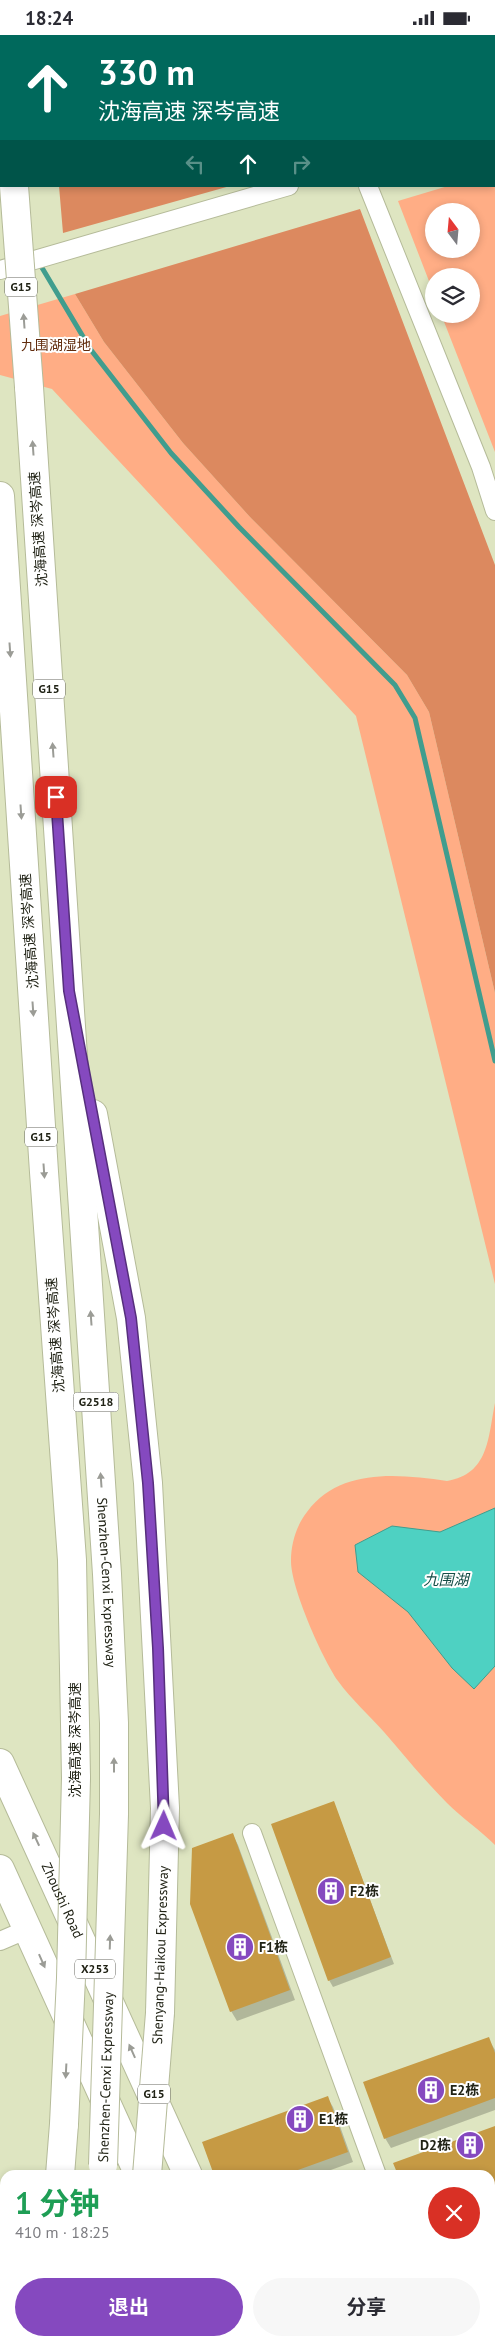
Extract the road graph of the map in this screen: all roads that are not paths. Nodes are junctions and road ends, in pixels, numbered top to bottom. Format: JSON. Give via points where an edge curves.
{"nodes":[{"id":1,"x":14,"y":187,"type":"edge"},
{"id":2,"x":285,"y":187,"type":"edge"},
{"id":3,"x":368,"y":187,"type":"edge"},
{"id":4,"x":0,"y":270,"type":"edge"},
{"id":5,"x":0,"y":497,"type":"edge"},
{"id":6,"x":495,"y":511,"type":"edge"},
{"id":7,"x":69,"y":991,"type":"junction"},
{"id":8,"x":0,"y":1763,"type":"edge"},
{"id":9,"x":252,"y":1833,"type":"dead end"},
{"id":10,"x":0,"y":1869,"type":"edge"},
{"id":11,"x":28,"y":1929,"type":"junction"},
{"id":12,"x":0,"y":1941,"type":"edge"},
{"id":13,"x":60,"y":2170,"type":"edge"},
{"id":14,"x":102,"y":2170,"type":"edge"},
{"id":15,"x":137,"y":2170,"type":"edge"},
{"id":16,"x":147,"y":2170,"type":"edge"},
{"id":17,"x":186,"y":2170,"type":"edge"},
{"id":18,"x":375,"y":2170,"type":"edge"}],
"edges":[{"from":7,"to":1,"type":"main road","name":"沈海高速 深岑高速","number":"G15","one_way":true,"bridge":true},
{"from":2,"to":4,"type":"street"},
{"from":3,"to":6,"type":"street","via":[[481,467]]},
{"from":5,"to":13,"type":"main road","name":"沈海高速 深岑高速","number":"G15","one_way":true,"bridge":true,"via":[[72,1561],[76,1777],[71,1978]]},
{"from":14,"to":7,"type":"main road","name":"Shenzhen-Cenxi Expressway","number":"G2518","one_way":true,"bridge":true,"via":[[114,1814],[110,1621]]},
{"from":7,"to":16,"type":"main road","name":"Shenyang-Haikou Expressway","number":"G15","bridge":true,"via":[[131,1318],[148,1483],[165,1808],[160,2013]]},
{"from":17,"to":8,"type":"main road","name":"Zhoushi Road","number":"X253","one_way":true},
{"from":9,"to":18,"type":"street"},
{"from":10,"to":11,"type":"main road"},
{"from":11,"to":12,"type":"street"},
{"from":11,"to":15,"type":"main road","one_way":true}]}
